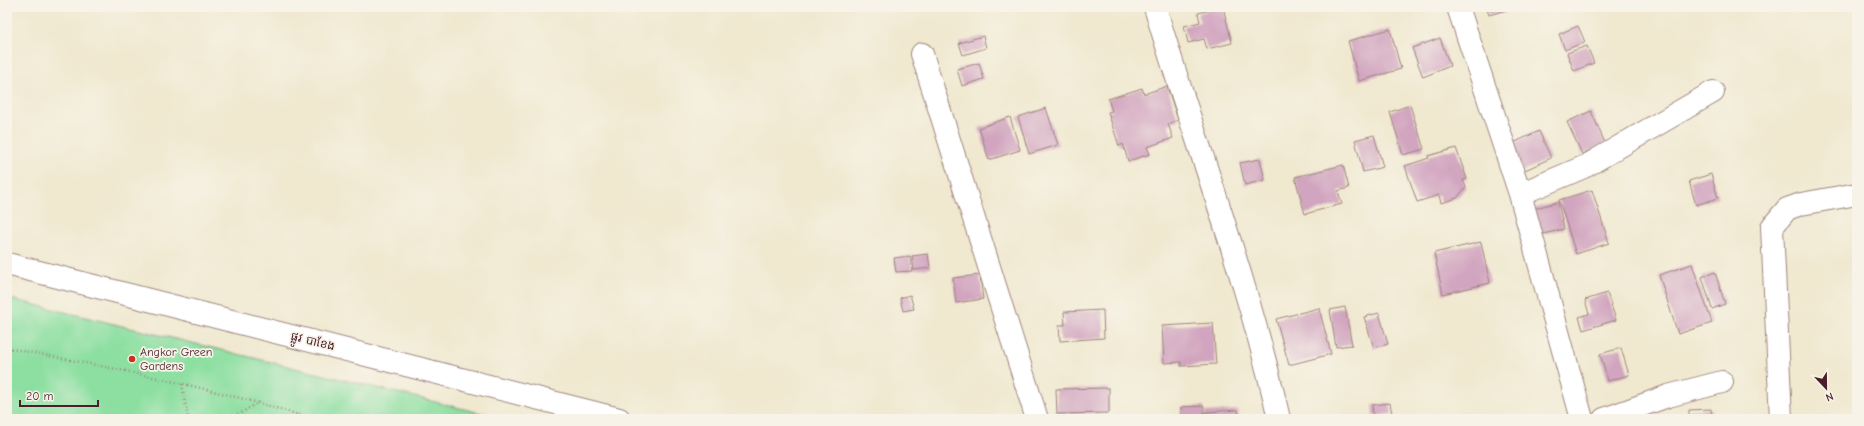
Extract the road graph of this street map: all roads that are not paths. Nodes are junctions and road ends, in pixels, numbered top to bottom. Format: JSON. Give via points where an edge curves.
{"nodes":[{"id":1,"x":1154,"y":7,"type":"edge"},
{"id":2,"x":1458,"y":7,"type":"edge"},
{"id":3,"x":922,"y":54,"type":"dead end"},
{"id":4,"x":1714,"y":92,"type":"dead end"},
{"id":5,"x":1520,"y":194,"type":"junction"},
{"id":6,"x":1857,"y":194,"type":"edge"},
{"id":7,"x":7,"y":264,"type":"edge"},
{"id":8,"x":1722,"y":382,"type":"dead end"},
{"id":9,"x":619,"y":419,"type":"edge"},
{"id":10,"x":1037,"y":419,"type":"edge"},
{"id":11,"x":1279,"y":419,"type":"edge"},
{"id":12,"x":1582,"y":419,"type":"edge"},
{"id":13,"x":1604,"y":419,"type":"edge"},
{"id":14,"x":1781,"y":419,"type":"edge"}],
"edges":[{"from":1,"to":11,"type":"street","via":[[1234,250]]},
{"from":2,"to":5,"type":"street"},
{"from":3,"to":10,"type":"street"},
{"from":4,"to":5,"type":"street","via":[[1586,166]]},
{"from":5,"to":12,"type":"street"},
{"from":6,"to":14,"type":"street","via":[[1787,209],[1772,227]]},
{"from":7,"to":9,"type":"street","name":"ផ្លូវ បាខែង"},
{"from":8,"to":13,"type":"street","via":[[1668,396]]}]}
